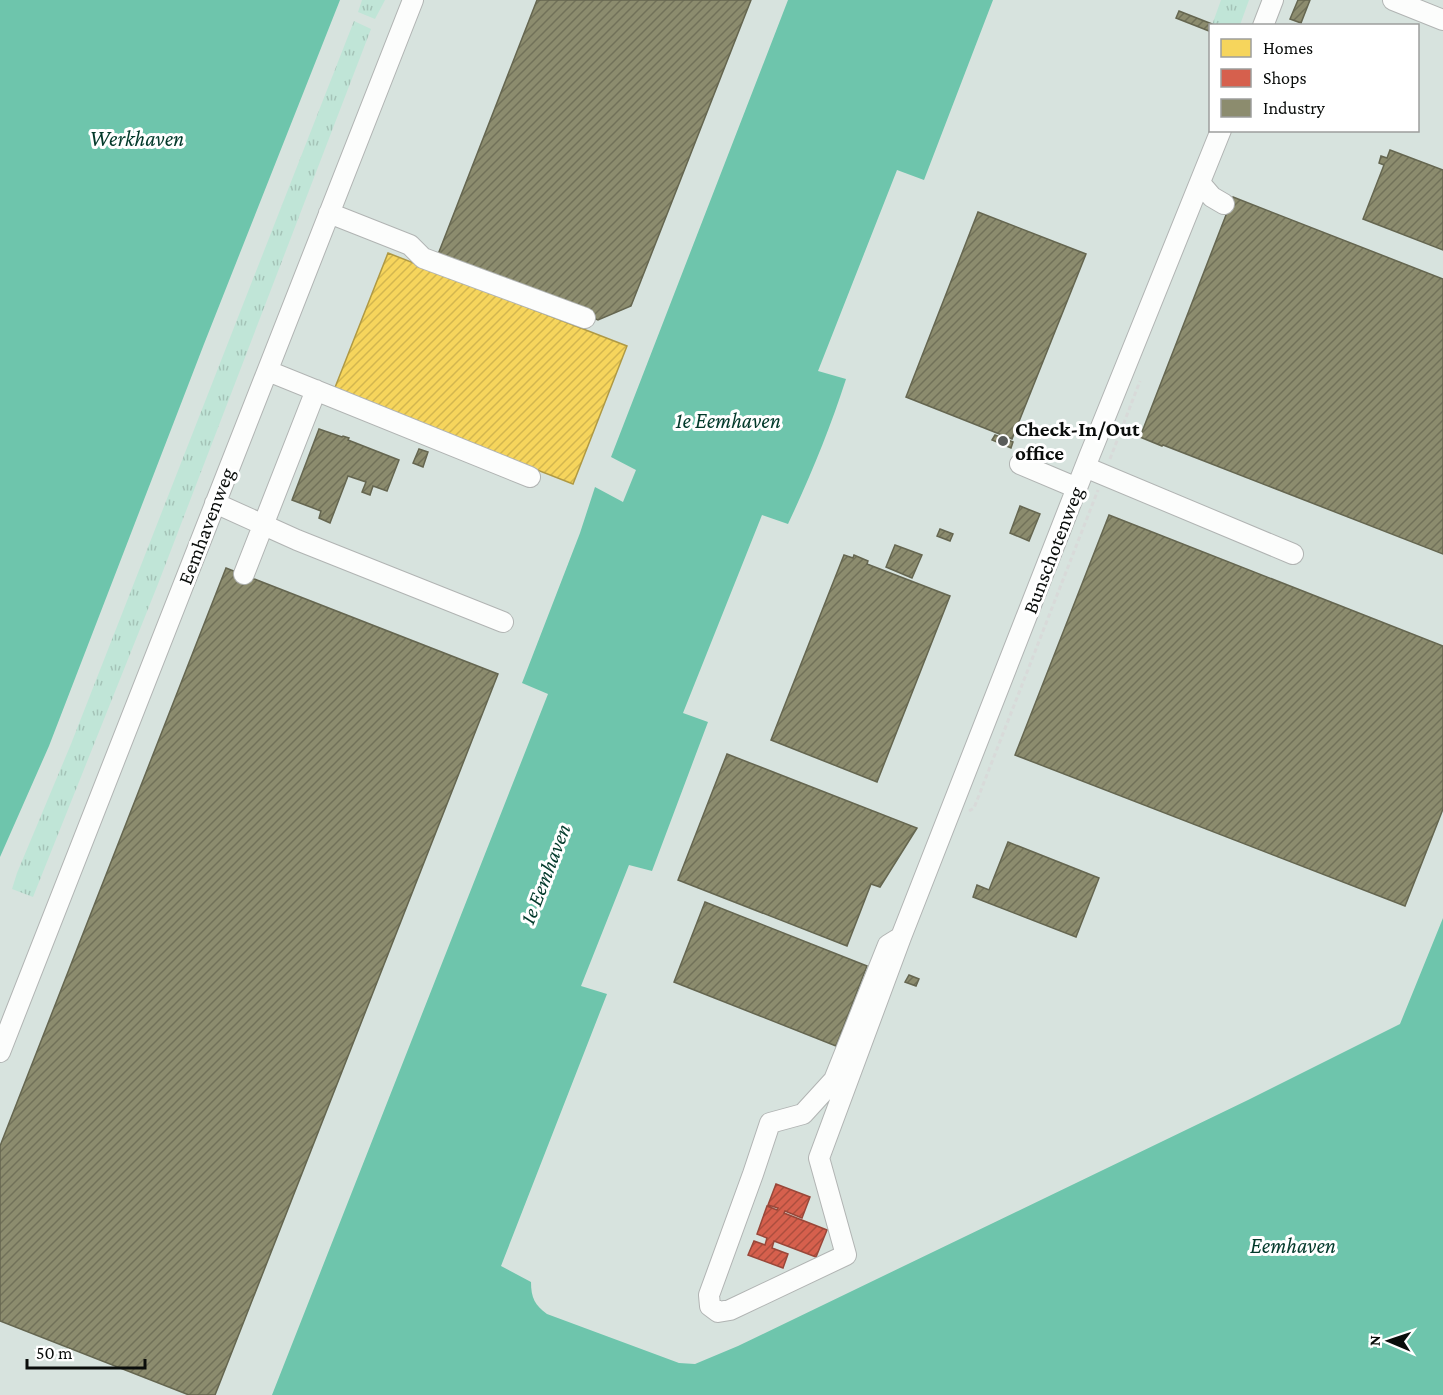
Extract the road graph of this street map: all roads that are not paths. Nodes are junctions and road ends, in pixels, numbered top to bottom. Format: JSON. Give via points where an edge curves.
{"nodes":[{"id":1,"x":413,"y":0,"type":"edge"},
{"id":2,"x":1273,"y":0,"type":"edge"},
{"id":3,"x":1393,"y":0,"type":"edge"},
{"id":4,"x":1443,"y":20,"type":"edge"},
{"id":5,"x":1264,"y":24,"type":"edge"},
{"id":6,"x":1220,"y":132,"type":"edge"},
{"id":7,"x":1200,"y":183,"type":"junction"},
{"id":8,"x":1224,"y":204,"type":"dead end"},
{"id":9,"x":329,"y":213,"type":"junction"},
{"id":10,"x":585,"y":318,"type":"dead end"},
{"id":11,"x":267,"y":371,"type":"junction"},
{"id":12,"x":316,"y":390,"type":"junction"},
{"id":13,"x":1020,"y":464,"type":"dead end"},
{"id":14,"x":1085,"y":467,"type":"junction"},
{"id":15,"x":530,"y":477,"type":"dead end"},
{"id":16,"x":1077,"y":488,"type":"junction"},
{"id":17,"x":215,"y":503,"type":"junction"},
{"id":18,"x":264,"y":525,"type":"junction"},
{"id":19,"x":1293,"y":554,"type":"dead end"},
{"id":20,"x":244,"y":574,"type":"dead end"},
{"id":21,"x":503,"y":622,"type":"dead end"},
{"id":22,"x":901,"y":937,"type":"junction"},
{"id":23,"x":0,"y":1052,"type":"edge"}],
"edges":[{"from":1,"to":9,"type":"street","name":"Eemhavenweg"},
{"from":2,"to":5,"type":"street"},
{"from":3,"to":4,"type":"street"},
{"from":6,"to":7,"type":"street","name":"Bunschotenweg"},
{"from":7,"to":8,"type":"street"},
{"from":7,"to":14,"type":"street","name":"Bunschotenweg"},
{"from":9,"to":10,"type":"street","via":[[410,245],[423,258]]},
{"from":9,"to":11,"type":"street","name":"Eemhavenweg"},
{"from":11,"to":12,"type":"street"},
{"from":11,"to":17,"type":"street","name":"Eemhavenweg"},
{"from":12,"to":15,"type":"street"},
{"from":12,"to":18,"type":"street"},
{"from":13,"to":16,"type":"street"},
{"from":14,"to":16,"type":"street","name":"Bunschotenweg"},
{"from":14,"to":19,"type":"street"},
{"from":16,"to":22,"type":"street","name":"Bunschotenweg"},
{"from":17,"to":18,"type":"street"},
{"from":17,"to":23,"type":"street","name":"Eemhavenweg"},
{"from":18,"to":20,"type":"street"},
{"from":18,"to":21,"type":"street"},
{"from":22,"to":22,"type":"street","name":"Bunschotenweg","via":[[819,1158],[846,1255],[730,1310],[718,1312],[710,1306],[709,1294],[770,1123],[803,1113],[834,1080],[888,945]]}]}
